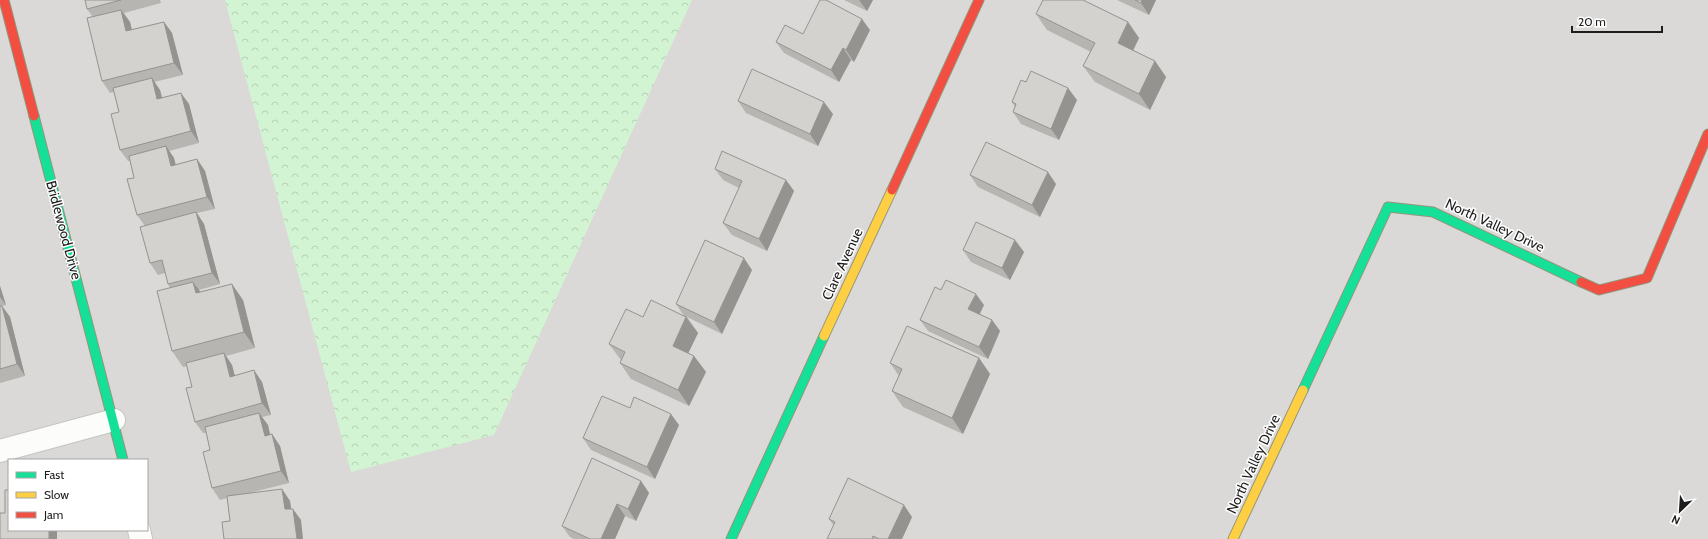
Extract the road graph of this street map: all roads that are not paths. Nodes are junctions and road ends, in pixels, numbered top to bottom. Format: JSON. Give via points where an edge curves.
{"nodes":[{"id":1,"x":979,"y":0,"type":"edge"},
{"id":2,"x":4,"y":11,"type":"edge"},
{"id":3,"x":1708,"y":134,"type":"edge"},
{"id":4,"x":114,"y":420,"type":"junction"},
{"id":5,"x":0,"y":451,"type":"edge"},
{"id":6,"x":123,"y":459,"type":"edge"},
{"id":7,"x":731,"y":539,"type":"edge"},
{"id":8,"x":1233,"y":539,"type":"edge"}],
"edges":[{"from":1,"to":7,"type":"street","name":"Clare Avenue"},
{"from":2,"to":4,"type":"street","name":"Bridlewood Drive"},
{"from":3,"to":8,"type":"street","name":"North Valley Drive","via":[[1647,278],[1599,290],[1433,212],[1388,207]]},
{"from":4,"to":5,"type":"street"},
{"from":4,"to":6,"type":"street","name":"Bridlewood Drive"}]}
